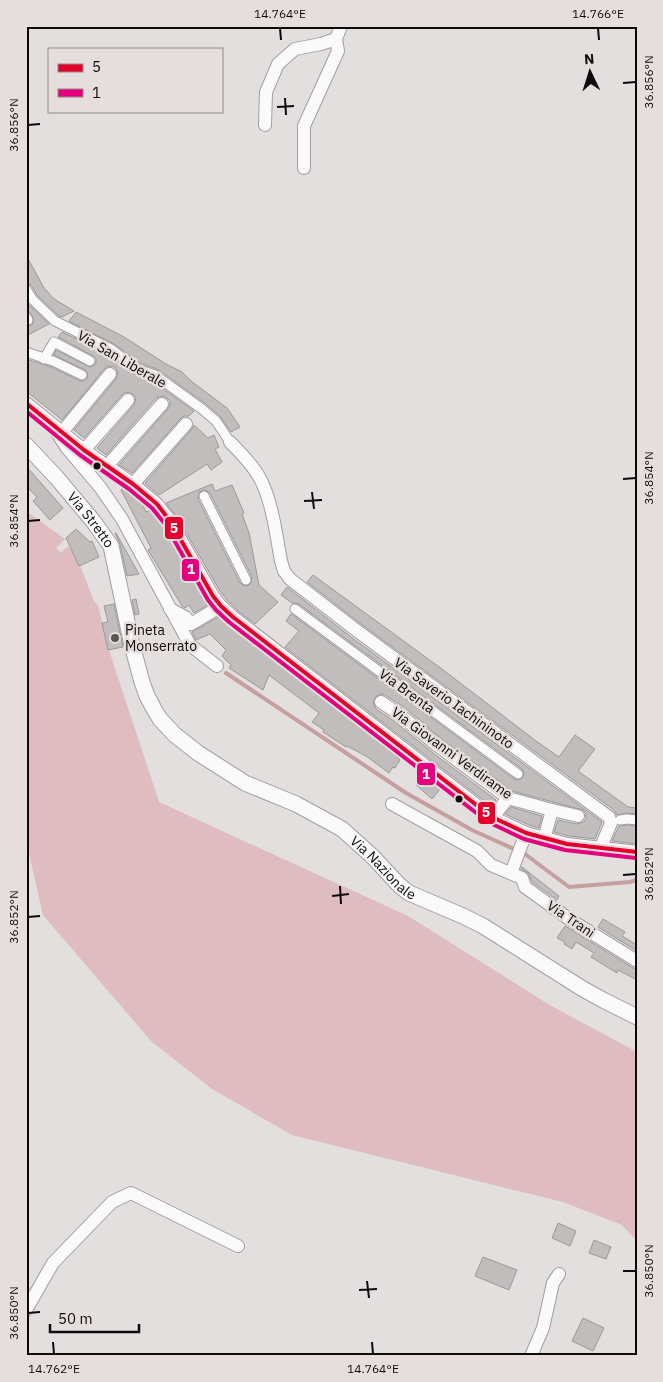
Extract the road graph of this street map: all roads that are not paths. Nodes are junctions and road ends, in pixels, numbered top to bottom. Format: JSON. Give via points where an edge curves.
{"nodes":[{"id":1,"x":341,"y":26,"type":"edge"},
{"id":2,"x":336,"y":39,"type":"junction"},
{"id":3,"x":265,"y":125,"type":"dead end"},
{"id":4,"x":304,"y":168,"type":"dead end"},
{"id":5,"x":26,"y":289,"type":"edge"},
{"id":6,"x":26,"y":352,"type":"edge"},
{"id":7,"x":44,"y":358,"type":"junction"},
{"id":8,"x":90,"y":361,"type":"dead end"},
{"id":9,"x":82,"y":374,"type":"dead end"},
{"id":10,"x":110,"y":374,"type":"dead end"},
{"id":11,"x":128,"y":400,"type":"dead end"},
{"id":12,"x":26,"y":403,"type":"edge"},
{"id":13,"x":162,"y":404,"type":"dead end"},
{"id":14,"x":186,"y":424,"type":"dead end"},
{"id":15,"x":57,"y":428,"type":"junction"},
{"id":16,"x":230,"y":442,"type":"joint"},
{"id":17,"x":26,"y":445,"type":"edge"},
{"id":18,"x":84,"y":450,"type":"junction"},
{"id":19,"x":107,"y":466,"type":"junction"},
{"id":20,"x":133,"y":484,"type":"junction"},
{"id":21,"x":204,"y":496,"type":"dead end"},
{"id":22,"x":281,"y":561,"type":"joint"},
{"id":23,"x":246,"y":580,"type":"dead end"},
{"id":24,"x":221,"y":606,"type":"junction"},
{"id":25,"x":170,"y":609,"type":"junction"},
{"id":26,"x":295,"y":609,"type":"dead end"},
{"id":27,"x":217,"y":666,"type":"dead end"},
{"id":28,"x":147,"y":696,"type":"joint"},
{"id":29,"x":382,"y":702,"type":"dead end"},
{"id":30,"x":438,"y":746,"type":"junction"},
{"id":31,"x":424,"y":764,"type":"junction"},
{"id":32,"x":518,"y":774,"type":"dead end"},
{"id":33,"x":508,"y":798,"type":"junction"},
{"id":34,"x":392,"y":804,"type":"dead end"},
{"id":35,"x":552,"y":810,"type":"junction"},
{"id":36,"x":578,"y":816,"type":"dead end"},
{"id":37,"x":493,"y":817,"type":"junction"},
{"id":38,"x":620,"y":820,"type":"dead end"},
{"id":39,"x":637,"y":820,"type":"edge"},
{"id":40,"x":524,"y":839,"type":"junction"},
{"id":41,"x":544,"y":839,"type":"junction"},
{"id":42,"x":600,"y":848,"type":"junction"},
{"id":43,"x":637,"y":852,"type":"edge"},
{"id":44,"x":511,"y":873,"type":"junction"},
{"id":45,"x":637,"y":961,"type":"edge"},
{"id":46,"x":637,"y":1017,"type":"edge"},
{"id":47,"x":238,"y":1246,"type":"dead end"},
{"id":48,"x":560,"y":1274,"type":"dead end"},
{"id":49,"x":26,"y":1310,"type":"edge"},
{"id":50,"x":531,"y":1356,"type":"edge"}],
"edges":[{"from":1,"to":2,"type":"street"},
{"from":2,"to":3,"type":"street","via":[[295,49],[278,64],[266,92]]},
{"from":2,"to":4,"type":"street","via":[[338,51],[304,126]]},
{"from":5,"to":16,"type":"street","name":"Via San Liberale","via":[[55,321],[111,350],[137,369],[155,375],[202,409],[216,421]]},
{"from":6,"to":7,"type":"street"},
{"from":7,"to":8,"type":"street","via":[[54,342]]},
{"from":7,"to":9,"type":"street"},
{"from":10,"to":15,"type":"street"},
{"from":11,"to":18,"type":"street"},
{"from":12,"to":15,"type":"street"},
{"from":13,"to":19,"type":"street"},
{"from":14,"to":20,"type":"street"},
{"from":15,"to":18,"type":"street"},
{"from":15,"to":25,"type":"street","via":[[67,448],[122,519]]},
{"from":16,"to":22,"type":"street","name":"Via San Liberale","via":[[258,475],[268,499]]},
{"from":17,"to":28,"type":"street","name":"Via Stretto","via":[[111,546],[132,645]]},
{"from":18,"to":19,"type":"street"},
{"from":19,"to":20,"type":"street"},
{"from":20,"to":24,"type":"street","via":[[157,504],[170,521]]},
{"from":21,"to":23,"type":"street"},
{"from":22,"to":42,"type":"street","name":"Via Saverio Iachininoto","via":[[290,579],[301,589],[609,817],[610,823]]},
{"from":24,"to":25,"type":"street","via":[[191,624]]},
{"from":24,"to":31,"type":"street"},
{"from":25,"to":27,"type":"street","via":[[190,645]]},
{"from":26,"to":32,"type":"street","name":"Via Brenta"},
{"from":28,"to":46,"type":"street","name":"Via Nazionale","via":[[160,719],[198,753],[245,783],[296,804],[342,829],[410,893],[483,926],[583,989]]},
{"from":29,"to":30,"type":"street","name":"Via Giovanni Verdirame"},
{"from":30,"to":31,"type":"street"},
{"from":30,"to":33,"type":"street","name":"Via Giovanni Verdirame"},
{"from":31,"to":37,"type":"street"},
{"from":33,"to":35,"type":"street","name":"Via Giovanni Verdirame"},
{"from":33,"to":37,"type":"street"},
{"from":34,"to":44,"type":"street","name":"Via Trani","via":[[477,851],[491,865]]},
{"from":35,"to":36,"type":"street","name":"Via Giovanni Verdirame"},
{"from":35,"to":41,"type":"street"},
{"from":37,"to":40,"type":"street"},
{"from":38,"to":39,"type":"street"},
{"from":40,"to":41,"type":"street"},
{"from":40,"to":44,"type":"street"},
{"from":41,"to":42,"type":"street"},
{"from":42,"to":43,"type":"street"},
{"from":44,"to":45,"type":"street","name":"Via Trani","via":[[522,878],[525,887],[569,919]]},
{"from":47,"to":49,"type":"street","via":[[131,1193],[112,1202],[53,1263]]},
{"from":48,"to":50,"type":"street","via":[[553,1283],[543,1328]]}]}
